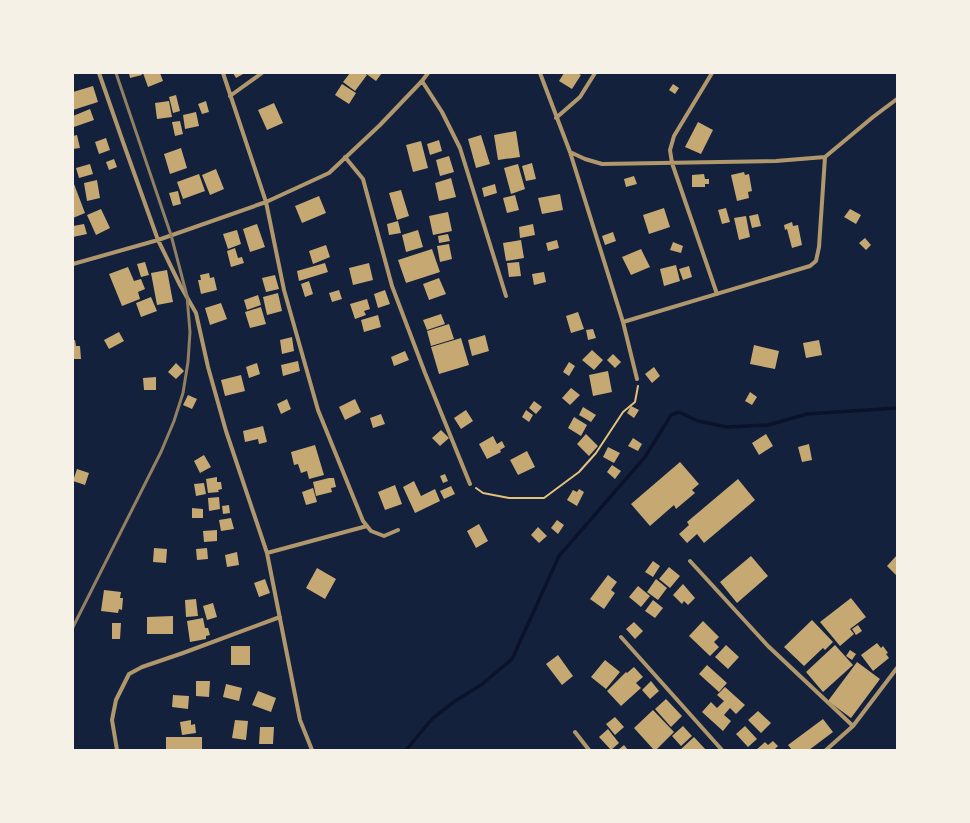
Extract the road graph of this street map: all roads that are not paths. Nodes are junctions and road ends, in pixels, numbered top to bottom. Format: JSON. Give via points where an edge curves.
{"nodes":[{"id":1,"x":99,"y":73,"type":"edge"},
{"id":2,"x":223,"y":73,"type":"edge"},
{"id":3,"x":262,"y":73,"type":"edge"},
{"id":4,"x":428,"y":73,"type":"edge"},
{"id":5,"x":540,"y":73,"type":"edge"},
{"id":6,"x":595,"y":73,"type":"edge"},
{"id":7,"x":712,"y":73,"type":"edge"},
{"id":8,"x":422,"y":81,"type":"junction"},
{"id":9,"x":230,"y":96,"type":"junction"},
{"id":10,"x":897,"y":99,"type":"edge"},
{"id":11,"x":556,"y":118,"type":"junction"},
{"id":12,"x":570,"y":152,"type":"junction"},
{"id":13,"x":825,"y":156,"type":"junction"},
{"id":14,"x":345,"y":157,"type":"junction"},
{"id":15,"x":672,"y":163,"type":"junction"},
{"id":16,"x":266,"y":202,"type":"junction"},
{"id":17,"x":158,"y":240,"type":"junction"},
{"id":18,"x":73,"y":264,"type":"edge"},
{"id":19,"x":717,"y":294,"type":"junction"},
{"id":20,"x":506,"y":296,"type":"dead end"},
{"id":21,"x":623,"y":322,"type":"junction"},
{"id":22,"x":637,"y":379,"type":"road end"},
{"id":23,"x":470,"y":484,"type":"road end"},
{"id":24,"x":367,"y":526,"type":"junction"},
{"id":25,"x":398,"y":530,"type":"dead end"},
{"id":26,"x":267,"y":553,"type":"junction"},
{"id":27,"x":690,"y":561,"type":"dead end"},
{"id":28,"x":280,"y":617,"type":"junction"},
{"id":29,"x":621,"y":637,"type":"dead end"},
{"id":30,"x":897,"y":668,"type":"edge"},
{"id":31,"x":853,"y":726,"type":"junction"},
{"id":32,"x":575,"y":732,"type":"dead end"},
{"id":33,"x":117,"y":750,"type":"edge"},
{"id":34,"x":312,"y":750,"type":"edge"},
{"id":35,"x":589,"y":750,"type":"edge"},
{"id":36,"x":722,"y":750,"type":"edge"},
{"id":37,"x":826,"y":750,"type":"edge"}],
"edges":[{"from":1,"to":17,"type":"street"},
{"from":2,"to":9,"type":"street"},
{"from":3,"to":9,"type":"street"},
{"from":4,"to":8,"type":"street"},
{"from":5,"to":11,"type":"street"},
{"from":6,"to":11,"type":"street","via":[[580,97]]},
{"from":7,"to":15,"type":"street","via":[[674,136],[670,150]]},
{"from":8,"to":14,"type":"street"},
{"from":8,"to":20,"type":"street","via":[[442,112],[460,148]]},
{"from":9,"to":16,"type":"street"},
{"from":10,"to":13,"type":"street"},
{"from":11,"to":12,"type":"street"},
{"from":12,"to":15,"type":"street","via":[[602,164]]},
{"from":12,"to":21,"type":"street"},
{"from":13,"to":15,"type":"street","via":[[776,161]]},
{"from":13,"to":19,"type":"street","via":[[816,261],[810,266]]},
{"from":14,"to":16,"type":"street","via":[[329,173]]},
{"from":14,"to":23,"type":"street","via":[[363,180],[392,286]]},
{"from":15,"to":19,"type":"street"},
{"from":16,"to":17,"type":"street"},
{"from":16,"to":24,"type":"street","via":[[284,290],[318,410]]},
{"from":17,"to":18,"type":"street"},
{"from":17,"to":26,"type":"street","via":[[196,313],[220,409]]},
{"from":19,"to":21,"type":"street"},
{"from":21,"to":22,"type":"street"},
{"from":24,"to":25,"type":"street","via":[[371,531],[384,536]]},
{"from":24,"to":26,"type":"street"},
{"from":26,"to":28,"type":"street"},
{"from":27,"to":31,"type":"street","via":[[768,646]]},
{"from":28,"to":33,"type":"street","via":[[129,674],[116,700],[112,720]]},
{"from":28,"to":34,"type":"street","via":[[300,720]]},
{"from":29,"to":36,"type":"street"},
{"from":30,"to":31,"type":"street"},
{"from":31,"to":37,"type":"street"},
{"from":32,"to":35,"type":"street"}]}
